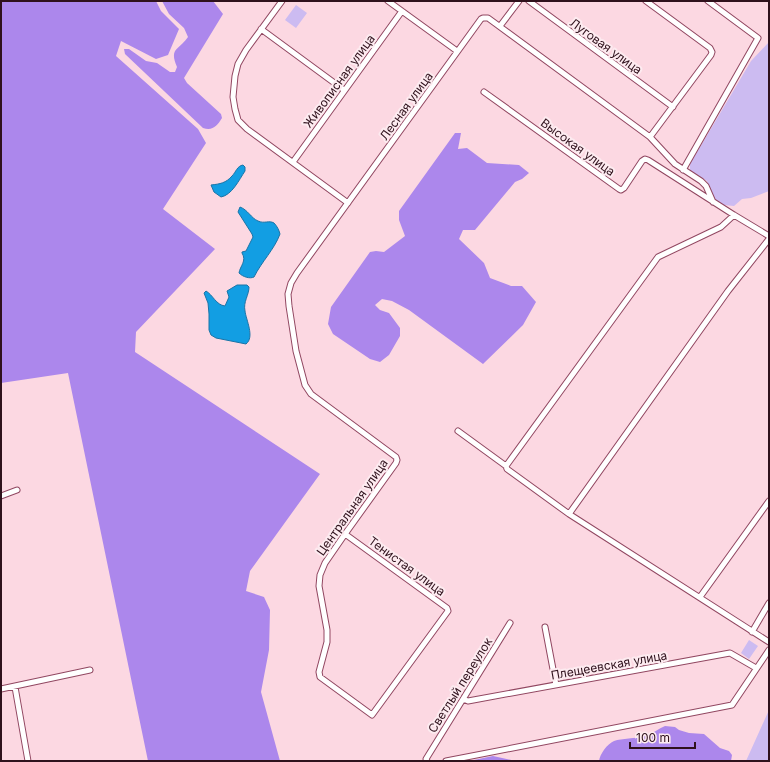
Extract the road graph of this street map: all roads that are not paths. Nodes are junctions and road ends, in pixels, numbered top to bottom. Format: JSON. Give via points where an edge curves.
{"nodes":[{"id":1,"x":282,"y":1,"type":"edge"},
{"id":2,"x":388,"y":1,"type":"edge"},
{"id":3,"x":519,"y":1,"type":"edge"},
{"id":4,"x":528,"y":1,"type":"edge"},
{"id":5,"x":646,"y":1,"type":"edge"},
{"id":6,"x":708,"y":1,"type":"edge"},
{"id":7,"x":402,"y":11,"type":"junction"},
{"id":8,"x":500,"y":26,"type":"junction"},
{"id":9,"x":261,"y":29,"type":"junction"},
{"id":10,"x":458,"y":51,"type":"junction"},
{"id":11,"x":344,"y":90,"type":"junction"},
{"id":12,"x":484,"y":92,"type":"dead end"},
{"id":13,"x":673,"y":107,"type":"junction"},
{"id":14,"x":650,"y":138,"type":"junction"},
{"id":15,"x":293,"y":162,"type":"junction"},
{"id":16,"x":683,"y":170,"type":"junction"},
{"id":17,"x":714,"y":202,"type":"junction"},
{"id":18,"x":348,"y":203,"type":"junction"},
{"id":19,"x":734,"y":215,"type":"junction"},
{"id":20,"x":769,"y":237,"type":"edge"},
{"id":21,"x":458,"y":431,"type":"dead end"},
{"id":22,"x":506,"y":466,"type":"junction"},
{"id":23,"x":18,"y":490,"type":"dead end"},
{"id":24,"x":1,"y":496,"type":"edge"},
{"id":25,"x":769,"y":501,"type":"edge"},
{"id":26,"x":569,"y":514,"type":"junction"},
{"id":27,"x":345,"y":534,"type":"junction"},
{"id":28,"x":700,"y":597,"type":"junction"},
{"id":29,"x":769,"y":603,"type":"edge"},
{"id":30,"x":510,"y":623,"type":"dead end"},
{"id":31,"x":545,"y":627,"type":"dead end"},
{"id":32,"x":752,"y":632,"type":"junction"},
{"id":33,"x":769,"y":642,"type":"edge"},
{"id":34,"x":769,"y":650,"type":"edge"},
{"id":35,"x":756,"y":668,"type":"junction"},
{"id":36,"x":90,"y":670,"type":"dead end"},
{"id":37,"x":556,"y":685,"type":"junction"},
{"id":38,"x":15,"y":687,"type":"junction"},
{"id":39,"x":1,"y":690,"type":"edge"},
{"id":40,"x":462,"y":699,"type":"junction"},
{"id":41,"x":372,"y":715,"type":"joint"},
{"id":42,"x":427,"y":760,"type":"edge"},
{"id":43,"x":28,"y":761,"type":"edge"},
{"id":44,"x":446,"y":761,"type":"edge"}],
"edges":[{"from":1,"to":9,"type":"street"},
{"from":2,"to":7,"type":"street"},
{"from":3,"to":4,"type":"street","name":"Луговая улица"},
{"from":3,"to":8,"type":"street"},
{"from":4,"to":13,"type":"street","name":"Луговая улица"},
{"from":5,"to":13,"type":"street","via":[[712,52]]},
{"from":6,"to":16,"type":"street","via":[[758,38]]},
{"from":7,"to":10,"type":"street"},
{"from":7,"to":11,"type":"street","name":"Живописная улица"},
{"from":8,"to":10,"type":"street","name":"Лесная улица","via":[[488,18],[483,18]]},
{"from":8,"to":14,"type":"street"},
{"from":9,"to":11,"type":"street"},
{"from":9,"to":15,"type":"street","via":[[238,64],[234,109],[238,120],[247,129]]},
{"from":10,"to":18,"type":"street","name":"Лесная улица"},
{"from":11,"to":15,"type":"street","name":"Живописная улица"},
{"from":12,"to":17,"type":"street","name":"Высокая улица","via":[[621,190],[645,159]]},
{"from":13,"to":14,"type":"street"},
{"from":14,"to":16,"type":"street"},
{"from":15,"to":18,"type":"street"},
{"from":16,"to":17,"type":"street","via":[[706,186]]},
{"from":17,"to":19,"type":"street"},
{"from":18,"to":27,"type":"street","name":"Центральная улица","via":[[297,273],[288,294],[296,351],[305,385],[311,394],[397,460]]},
{"from":19,"to":20,"type":"street"},
{"from":19,"to":22,"type":"street","via":[[721,227],[658,257]]},
{"from":20,"to":26,"type":"street"},
{"from":21,"to":22,"type":"street"},
{"from":22,"to":26,"type":"street"},
{"from":23,"to":24,"type":"street"},
{"from":25,"to":28,"type":"street"},
{"from":26,"to":28,"type":"street"},
{"from":27,"to":41,"type":"street","name":"Центральная улица","via":[[320,575],[319,586],[327,630],[319,672],[322,680]]},
{"from":27,"to":41,"type":"street","name":"Тенистая улица","via":[[448,611]]},
{"from":28,"to":32,"type":"street"},
{"from":29,"to":32,"type":"street"},
{"from":30,"to":40,"type":"street","name":"Светлый переулок"},
{"from":31,"to":37,"type":"street"},
{"from":32,"to":33,"type":"street"},
{"from":34,"to":35,"type":"street"},
{"from":35,"to":37,"type":"street","name":"Плещеевская улица","via":[[730,653]]},
{"from":35,"to":44,"type":"street","via":[[732,705]]},
{"from":36,"to":38,"type":"street"},
{"from":37,"to":40,"type":"street","name":"Плещеевская улица","via":[[468,701]]},
{"from":38,"to":39,"type":"street"},
{"from":38,"to":43,"type":"street"},
{"from":40,"to":42,"type":"street","name":"Светлый переулок"}]}
